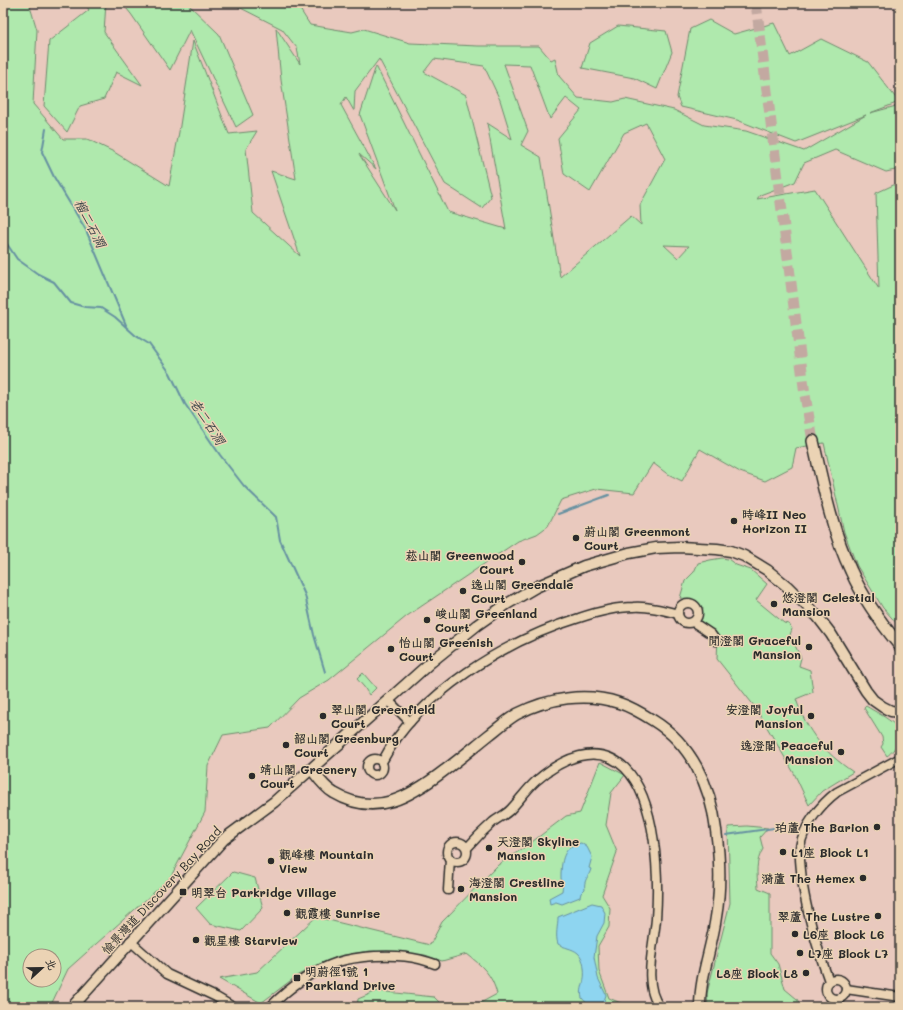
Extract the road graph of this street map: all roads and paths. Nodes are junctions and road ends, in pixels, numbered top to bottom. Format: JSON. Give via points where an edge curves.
{"nodes":[{"id":1,"x":813,"y":441,"type":"tunnel mouth"},
{"id":2,"x":678,"y":614,"type":"junction"},
{"id":3,"x":693,"y":622,"type":"junction"},
{"id":4,"x":716,"y":641,"type":"dead end"},
{"id":5,"x":900,"y":646,"type":"edge"},
{"id":6,"x":388,"y":700,"type":"junction"},
{"id":7,"x":896,"y":711,"type":"edge"},
{"id":8,"x":900,"y":718,"type":"edge"},
{"id":9,"x":410,"y":722,"type":"junction"},
{"id":10,"x":900,"y":758,"type":"edge"},
{"id":11,"x":382,"y":762,"type":"dead end"},
{"id":12,"x":312,"y":770,"type":"junction"},
{"id":13,"x":467,"y":848,"type":"junction"},
{"id":14,"x":450,"y":859,"type":"junction"},
{"id":15,"x":448,"y":890,"type":"dead end"},
{"id":16,"x":130,"y":941,"type":"junction"},
{"id":17,"x":435,"y":964,"type":"dead end"},
{"id":18,"x":829,"y":981,"type":"junction"},
{"id":19,"x":846,"y":989,"type":"junction"},
{"id":20,"x":900,"y":996,"type":"edge"},
{"id":21,"x":838,"y":1003,"type":"edge"},
{"id":22,"x":72,"y":1007,"type":"edge"},
{"id":23,"x":233,"y":1007,"type":"edge"},
{"id":24,"x":270,"y":1007,"type":"edge"},
{"id":25,"x":660,"y":1007,"type":"edge"},
{"id":26,"x":700,"y":1007,"type":"edge"}],
"edges":[{"from":1,"to":5,"type":"main road","via":[[836,534],[845,559],[867,601]]},
{"from":2,"to":3,"type":"street","via":[[683,622]]},
{"from":2,"to":3,"type":"street","via":[[681,605],[693,604],[698,613]]},
{"from":2,"to":9,"type":"street","via":[[648,607],[618,608],[588,615],[543,631],[479,665],[443,692]]},
{"from":3,"to":4,"type":"street","via":[[711,634]]},
{"from":6,"to":7,"type":"street","name":"愉景灣道 Discovery Bay Road","via":[[477,625],[536,587],[584,566],[629,553],[680,547],[730,551],[744,556],[772,574],[804,601],[818,617],[873,700],[883,707]]},
{"from":6,"to":9,"type":"street"},
{"from":6,"to":12,"type":"street","name":"愉景灣道 Discovery Bay Road"},
{"from":7,"to":8,"type":"street","name":"愉景灣道 Discovery Bay Road"},
{"from":9,"to":11,"type":"street"},
{"from":10,"to":18,"type":"street","via":[[828,799],[815,814],[800,846],[805,901]]},
{"from":12,"to":16,"type":"street","name":"愉景灣道 Discovery Bay Road","via":[[260,814],[224,839]]},
{"from":12,"to":26,"type":"street","via":[[332,792],[352,802],[378,804],[399,800],[413,793],[507,721],[532,707],[556,700],[590,698],[619,703],[640,712],[666,728],[688,752],[707,790],[714,815],[720,873],[719,892],[702,982]]},
{"from":13,"to":14,"type":"street","via":[[468,854],[462,861]]},
{"from":13,"to":14,"type":"street","via":[[456,841],[450,844],[447,850]]},
{"from":13,"to":25,"type":"street","via":[[510,810],[535,781],[562,762],[583,754],[593,754],[613,760],[622,766],[637,785],[652,832],[657,900],[651,988]]},
{"from":14,"to":15,"type":"street"},
{"from":16,"to":22,"type":"street","name":"愉景灣道 Discovery Bay Road"},
{"from":16,"to":23,"type":"street","via":[[167,974]]},
{"from":17,"to":24,"type":"street","via":[[406,956],[353,958],[315,972],[283,994]]},
{"from":18,"to":19,"type":"street","via":[[841,980]]},
{"from":18,"to":21,"type":"street","via":[[826,992]]},
{"from":19,"to":20,"type":"street"},
{"from":19,"to":21,"type":"street"}]}
